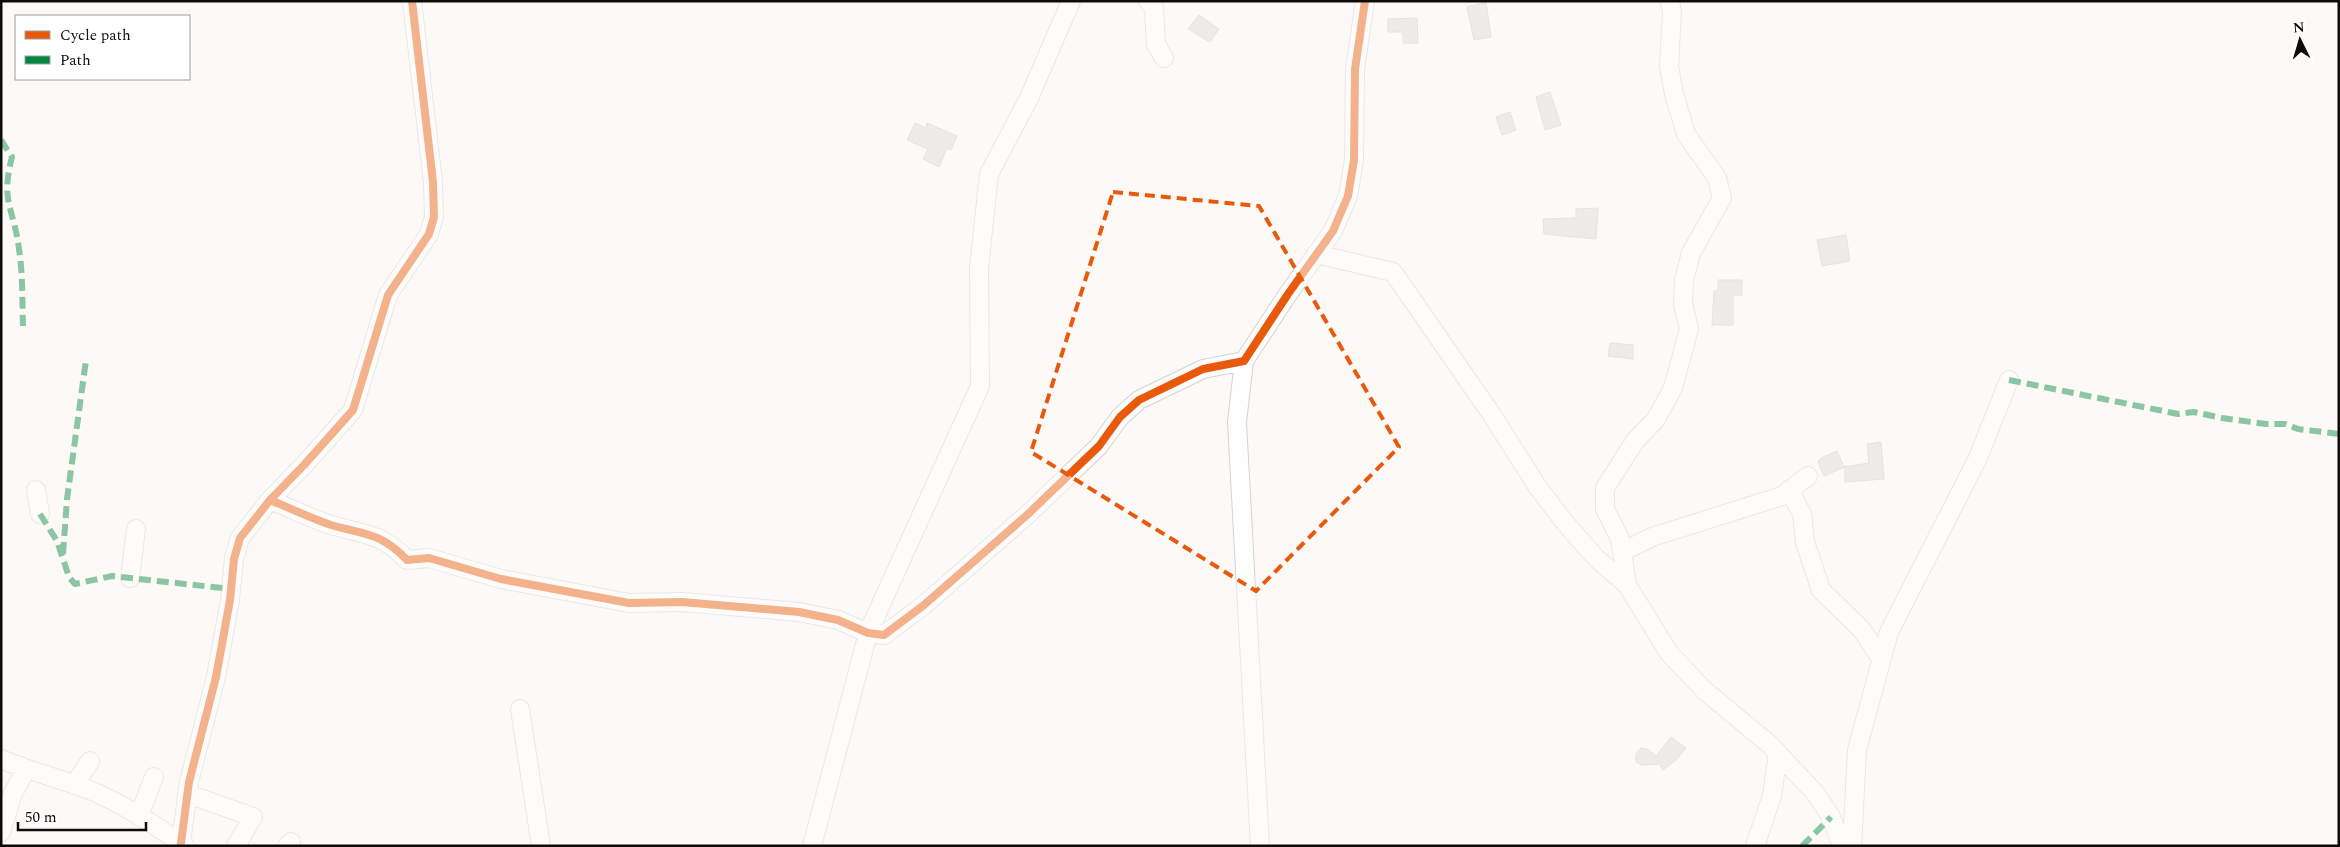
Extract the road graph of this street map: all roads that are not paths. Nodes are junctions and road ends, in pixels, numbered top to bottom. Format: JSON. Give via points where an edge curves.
{"nodes":[{"id":1,"x":412,"y":1,"type":"edge"},
{"id":2,"x":1071,"y":1,"type":"edge"},
{"id":3,"x":1148,"y":1,"type":"edge"},
{"id":4,"x":1365,"y":1,"type":"edge"},
{"id":5,"x":1670,"y":1,"type":"edge"},
{"id":6,"x":1164,"y":58,"type":"dead end"},
{"id":7,"x":1316,"y":254,"type":"junction"},
{"id":8,"x":1244,"y":361,"type":"junction"},
{"id":9,"x":2009,"y":380,"type":"dead end"},
{"id":10,"x":1808,"y":476,"type":"dead end"},
{"id":11,"x":36,"y":490,"type":"dead end"},
{"id":12,"x":1789,"y":490,"type":"junction"},
{"id":13,"x":270,"y":500,"type":"junction"},
{"id":14,"x":40,"y":514,"type":"dead end"},
{"id":15,"x":136,"y":529,"type":"dead end"},
{"id":16,"x":1622,"y":552,"type":"junction"},
{"id":17,"x":130,"y":578,"type":"dead end"},
{"id":18,"x":1628,"y":585,"type":"junction"},
{"id":19,"x":868,"y":633,"type":"junction"},
{"id":20,"x":1881,"y":659,"type":"junction"},
{"id":21,"x":520,"y":709,"type":"dead end"},
{"id":22,"x":1778,"y":753,"type":"junction"},
{"id":23,"x":1,"y":759,"type":"edge"},
{"id":24,"x":90,"y":762,"type":"dead end"},
{"id":25,"x":26,"y":770,"type":"junction"},
{"id":26,"x":154,"y":777,"type":"dead end"},
{"id":27,"x":74,"y":785,"type":"junction"},
{"id":28,"x":188,"y":794,"type":"junction"},
{"id":29,"x":139,"y":816,"type":"junction"},
{"id":30,"x":1,"y":832,"type":"edge"},
{"id":31,"x":183,"y":844,"type":"edge"},
{"id":32,"x":236,"y":846,"type":"edge"},
{"id":33,"x":541,"y":846,"type":"edge"},
{"id":34,"x":812,"y":846,"type":"edge"},
{"id":35,"x":1260,"y":846,"type":"edge"},
{"id":36,"x":1755,"y":846,"type":"edge"},
{"id":37,"x":1842,"y":846,"type":"edge"},
{"id":38,"x":1852,"y":846,"type":"edge"}],
"edges":[{"from":1,"to":13,"type":"street","via":[[433,182],[434,218],[429,234],[388,295],[352,410]]},
{"from":2,"to":19,"type":"street","via":[[1029,98],[989,174],[979,268],[980,386]]},
{"from":3,"to":6,"type":"street","via":[[1154,8],[1156,44]]},
{"from":4,"to":7,"type":"street","via":[[1355,69],[1354,160],[1348,196],[1333,231]]},
{"from":5,"to":16,"type":"street","via":[[1669,66],[1674,94],[1686,134],[1716,178],[1722,198],[1690,253],[1683,304],[1689,329],[1673,388],[1656,419],[1635,441],[1606,488],[1605,509],[1620,538]]},
{"from":7,"to":8,"type":"street"},
{"from":7,"to":18,"type":"street","via":[[1393,272],[1537,486],[1596,558]]},
{"from":8,"to":19,"type":"street","via":[[1203,369],[1139,400],[1120,417],[1099,446],[1042,501],[931,598],[884,635]]},
{"from":8,"to":35,"type":"street","via":[[1237,422]]},
{"from":9,"to":20,"type":"street","via":[[1978,460],[1889,632]]},
{"from":10,"to":12,"type":"street"},
{"from":11,"to":14,"type":"street"},
{"from":12,"to":16,"type":"street","via":[[1782,496],[1652,536]]},
{"from":12,"to":20,"type":"street","via":[[1802,514],[1805,542],[1821,590],[1862,630]]},
{"from":13,"to":19,"type":"street","via":[[329,524],[375,535],[407,560],[429,558],[501,579],[630,603],[682,602],[799,612],[838,620]]},
{"from":13,"to":28,"type":"street","via":[[240,538],[234,559],[216,677]]},
{"from":15,"to":17,"type":"street"},
{"from":16,"to":18,"type":"street"},
{"from":18,"to":22,"type":"street","via":[[1669,653],[1704,690]]},
{"from":19,"to":34,"type":"street"},
{"from":20,"to":38,"type":"street","via":[[1857,750]]},
{"from":21,"to":33,"type":"street"},
{"from":22,"to":36,"type":"street","via":[[1772,796]]},
{"from":22,"to":37,"type":"street","via":[[1816,794],[1831,817]]},
{"from":23,"to":25,"type":"street"},
{"from":24,"to":27,"type":"street"},
{"from":25,"to":27,"type":"street"},
{"from":25,"to":30,"type":"street","via":[[13,793]]},
{"from":26,"to":29,"type":"street"},
{"from":27,"to":29,"type":"street"},
{"from":28,"to":31,"type":"street"},
{"from":28,"to":32,"type":"street","via":[[253,817]]},
{"from":29,"to":31,"type":"street"}]}
